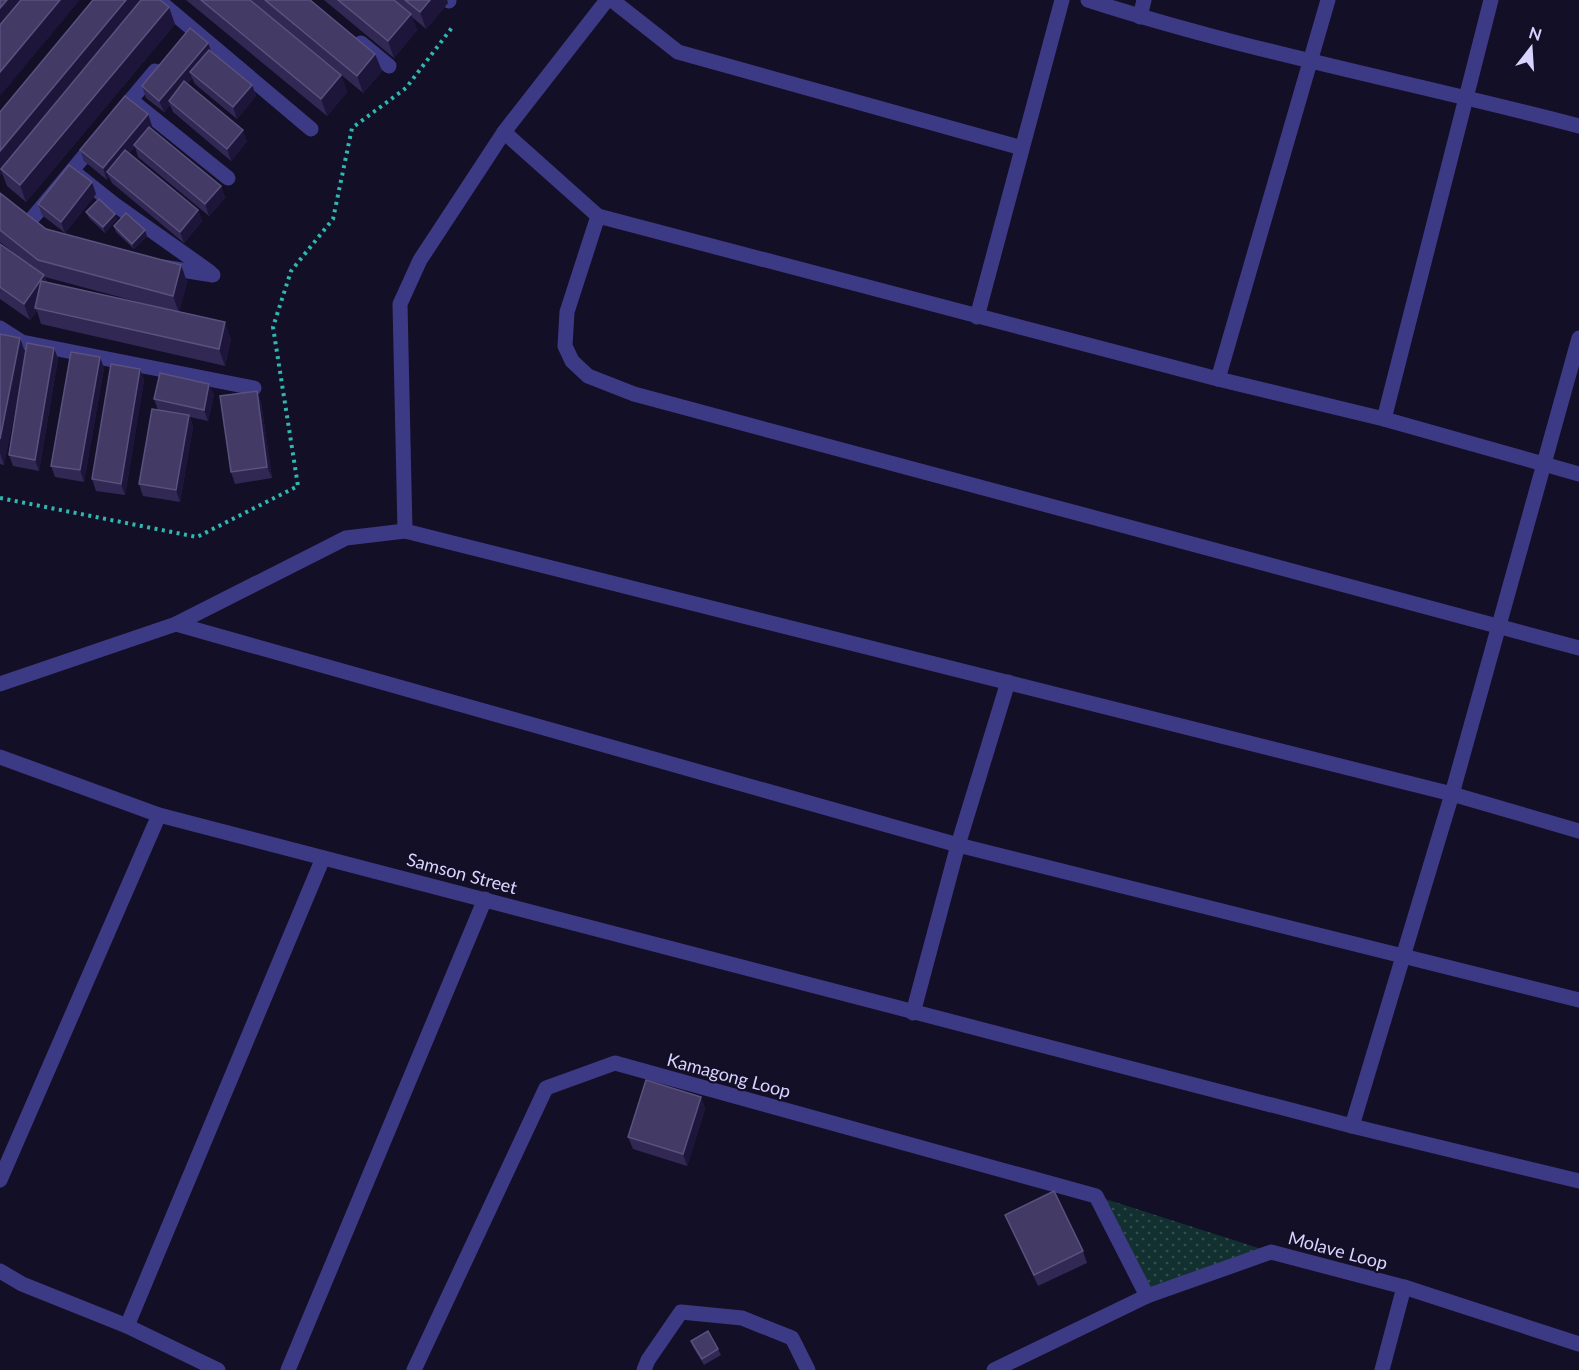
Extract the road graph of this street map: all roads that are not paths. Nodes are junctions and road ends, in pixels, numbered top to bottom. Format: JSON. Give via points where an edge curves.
{"nodes":[{"id":1,"x":158,"y":0,"type":"edge"},
{"id":2,"x":607,"y":0,"type":"edge"},
{"id":3,"x":612,"y":0,"type":"edge"},
{"id":4,"x":1062,"y":0,"type":"edge"},
{"id":5,"x":1088,"y":0,"type":"edge"},
{"id":6,"x":1144,"y":0,"type":"edge"},
{"id":7,"x":1328,"y":0,"type":"edge"},
{"id":8,"x":1491,"y":0,"type":"edge"},
{"id":9,"x":1140,"y":16,"type":"junction"},
{"id":10,"x":353,"y":36,"type":"edge"},
{"id":11,"x":169,"y":55,"type":"edge"},
{"id":12,"x":1311,"y":61,"type":"junction"},
{"id":13,"x":388,"y":66,"type":"edge"},
{"id":14,"x":1468,"y":96,"type":"junction"},
{"id":15,"x":131,"y":100,"type":"junction"},
{"id":16,"x":1579,"y":126,"type":"edge"},
{"id":17,"x":311,"y":129,"type":"dead end"},
{"id":18,"x":504,"y":132,"type":"junction"},
{"id":19,"x":1022,"y":148,"type":"junction"},
{"id":20,"x":72,"y":171,"type":"junction"},
{"id":21,"x":228,"y":178,"type":"dead end"},
{"id":22,"x":15,"y":208,"type":"edge"},
{"id":23,"x":598,"y":216,"type":"junction"},
{"id":24,"x":30,"y":221,"type":"junction"},
{"id":25,"x":43,"y":232,"type":"edge"},
{"id":26,"x":148,"y":264,"type":"edge"},
{"id":27,"x":977,"y":317,"type":"junction"},
{"id":28,"x":0,"y":328,"type":"edge"},
{"id":29,"x":1579,"y":338,"type":"edge"},
{"id":30,"x":1218,"y":379,"type":"junction"},
{"id":31,"x":254,"y":388,"type":"dead end"},
{"id":32,"x":1384,"y":419,"type":"junction"},
{"id":33,"x":1544,"y":466,"type":"junction"},
{"id":34,"x":1579,"y":474,"type":"edge"},
{"id":35,"x":405,"y":531,"type":"junction"},
{"id":36,"x":176,"y":624,"type":"junction"},
{"id":37,"x":1497,"y":625,"type":"junction"},
{"id":38,"x":1579,"y":648,"type":"edge"},
{"id":39,"x":1008,"y":682,"type":"junction"},
{"id":40,"x":0,"y":684,"type":"edge"},
{"id":41,"x":2,"y":763,"type":"edge"},
{"id":42,"x":1452,"y":794,"type":"junction"},
{"id":43,"x":159,"y":815,"type":"junction"},
{"id":44,"x":1579,"y":831,"type":"edge"},
{"id":45,"x":958,"y":845,"type":"junction"},
{"id":46,"x":323,"y":858,"type":"junction"},
{"id":47,"x":485,"y":899,"type":"junction"},
{"id":48,"x":1401,"y":956,"type":"junction"},
{"id":49,"x":1579,"y":1000,"type":"edge"},
{"id":50,"x":913,"y":1013,"type":"junction"},
{"id":51,"x":1352,"y":1126,"type":"junction"},
{"id":52,"x":0,"y":1180,"type":"edge"},
{"id":53,"x":1579,"y":1181,"type":"edge"},
{"id":54,"x":0,"y":1271,"type":"edge"},
{"id":55,"x":1404,"y":1287,"type":"junction"},
{"id":56,"x":1147,"y":1296,"type":"junction"},
{"id":57,"x":127,"y":1326,"type":"junction"},
{"id":58,"x":1579,"y":1344,"type":"edge"},
{"id":59,"x":218,"y":1370,"type":"edge"},
{"id":60,"x":288,"y":1370,"type":"edge"},
{"id":61,"x":414,"y":1370,"type":"edge"},
{"id":62,"x":644,"y":1370,"type":"edge"},
{"id":63,"x":808,"y":1370,"type":"edge"},
{"id":64,"x":994,"y":1370,"type":"edge"},
{"id":65,"x":1382,"y":1370,"type":"edge"}],
"edges":[{"from":1,"to":17,"type":"street","via":[[187,32]]},
{"from":2,"to":18,"type":"street"},
{"from":3,"to":19,"type":"street","via":[[678,52]]},
{"from":4,"to":19,"type":"street"},
{"from":5,"to":9,"type":"street"},
{"from":6,"to":9,"type":"street"},
{"from":7,"to":12,"type":"street"},
{"from":8,"to":14,"type":"street"},
{"from":9,"to":12,"type":"street"},
{"from":10,"to":13,"type":"street"},
{"from":11,"to":15,"type":"street"},
{"from":12,"to":14,"type":"street"},
{"from":12,"to":30,"type":"street"},
{"from":14,"to":16,"type":"street"},
{"from":14,"to":32,"type":"street"},
{"from":15,"to":20,"type":"street"},
{"from":15,"to":21,"type":"street"},
{"from":18,"to":23,"type":"street"},
{"from":18,"to":35,"type":"street","via":[[420,260],[400,304]]},
{"from":19,"to":27,"type":"street"},
{"from":20,"to":24,"type":"street"},
{"from":20,"to":26,"type":"street","via":[[213,275]]},
{"from":22,"to":24,"type":"street"},
{"from":23,"to":27,"type":"street"},
{"from":23,"to":37,"type":"street","via":[[567,312],[565,346],[572,361],[588,376],[645,398]]},
{"from":24,"to":25,"type":"street"},
{"from":27,"to":30,"type":"street"},
{"from":28,"to":31,"type":"street","via":[[22,342]]},
{"from":29,"to":33,"type":"street"},
{"from":30,"to":32,"type":"street"},
{"from":32,"to":33,"type":"street"},
{"from":33,"to":34,"type":"street"},
{"from":33,"to":37,"type":"street"},
{"from":35,"to":36,"type":"street","via":[[346,538]]},
{"from":35,"to":39,"type":"street"},
{"from":36,"to":40,"type":"street"},
{"from":36,"to":45,"type":"street"},
{"from":37,"to":38,"type":"street"},
{"from":37,"to":42,"type":"street"},
{"from":39,"to":42,"type":"street"},
{"from":39,"to":45,"type":"street"},
{"from":41,"to":43,"type":"street","name":"Samson Street"},
{"from":42,"to":44,"type":"street"},
{"from":42,"to":48,"type":"street"},
{"from":43,"to":46,"type":"street","name":"Samson Street"},
{"from":43,"to":52,"type":"street"},
{"from":45,"to":48,"type":"street"},
{"from":45,"to":50,"type":"street"},
{"from":46,"to":47,"type":"street","name":"Samson Street"},
{"from":46,"to":57,"type":"street"},
{"from":47,"to":50,"type":"street","name":"Samson Street"},
{"from":47,"to":60,"type":"street"},
{"from":48,"to":49,"type":"street"},
{"from":48,"to":51,"type":"street"},
{"from":50,"to":51,"type":"street","name":"Samson Street"},
{"from":51,"to":53,"type":"street","name":"Samson Street"},
{"from":54,"to":57,"type":"street","via":[[22,1284]]},
{"from":55,"to":56,"type":"street","name":"Molave Loop","via":[[1271,1252]]},
{"from":55,"to":58,"type":"street","name":"Molave Loop"},
{"from":55,"to":65,"type":"street"},
{"from":56,"to":61,"type":"street","name":"Kamagong Loop","via":[[1096,1196],[615,1063],[546,1088]]},
{"from":56,"to":64,"type":"street","name":"Molave Loop"},
{"from":57,"to":59,"type":"street"},
{"from":62,"to":63,"type":"street","via":[[681,1312],[742,1318],[792,1338]]}]}
